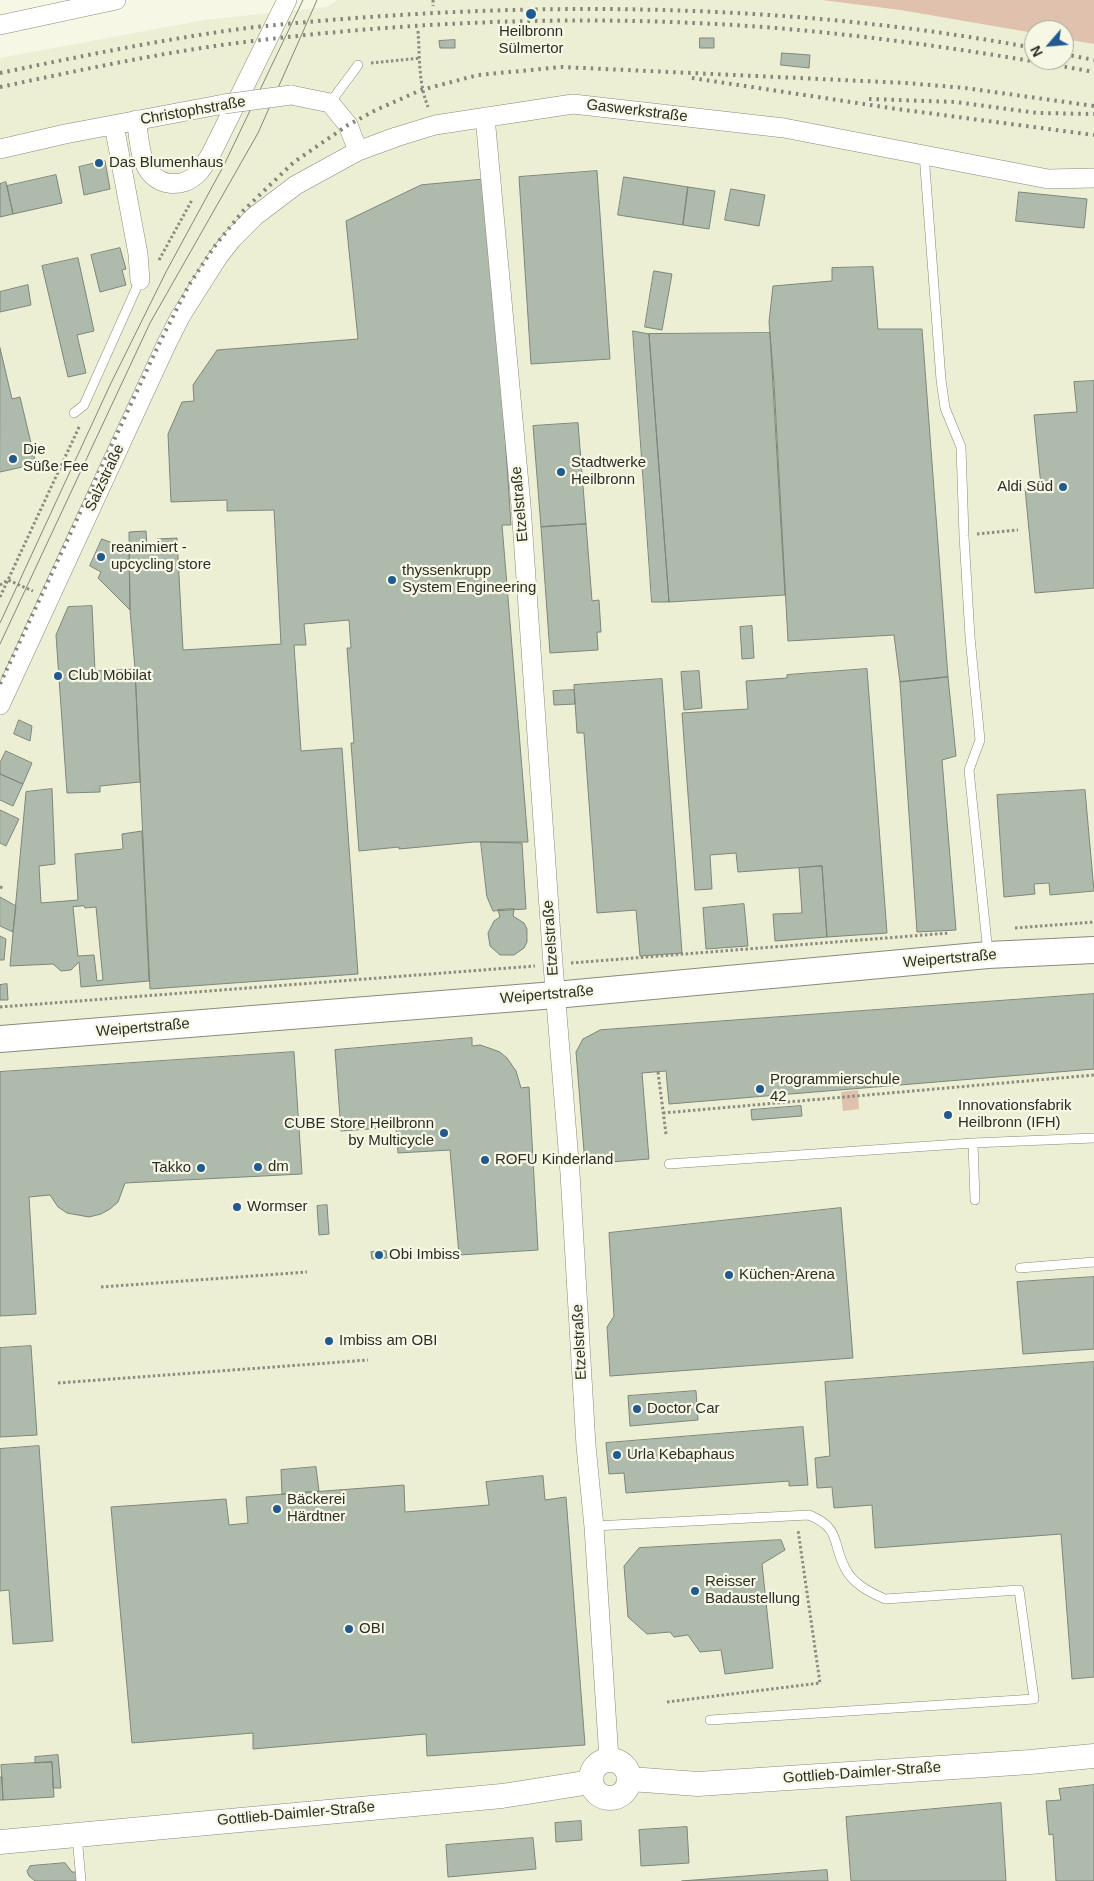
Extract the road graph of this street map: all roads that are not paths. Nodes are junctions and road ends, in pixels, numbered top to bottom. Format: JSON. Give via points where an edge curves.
{"nodes":[{"id":1,"x":116,"y":0,"type":"edge"},
{"id":2,"x":287,"y":0,"type":"edge"},
{"id":3,"x":0,"y":25,"type":"edge"},
{"id":4,"x":358,"y":65,"type":"road end"},
{"id":5,"x":330,"y":103,"type":"junction"},
{"id":6,"x":484,"y":118,"type":"junction"},
{"id":7,"x":136,"y":120,"type":"junction"},
{"id":8,"x":114,"y":125,"type":"junction"},
{"id":9,"x":0,"y":149,"type":"edge"},
{"id":10,"x":358,"y":152,"type":"junction"},
{"id":11,"x":924,"y":154,"type":"junction"},
{"id":12,"x":1094,"y":178,"type":"edge"},
{"id":13,"x":218,"y":257,"type":"joint"},
{"id":14,"x":140,"y":280,"type":"joint"},
{"id":15,"x":74,"y":413,"type":"dead end"},
{"id":16,"x":0,"y":705,"type":"edge"},
{"id":17,"x":1094,"y":950,"type":"edge"},
{"id":18,"x":988,"y":955,"type":"junction"},
{"id":19,"x":555,"y":995,"type":"junction"},
{"id":20,"x":0,"y":1039,"type":"edge"},
{"id":21,"x":1094,"y":1138,"type":"edge"},
{"id":22,"x":973,"y":1143,"type":"junction"},
{"id":23,"x":669,"y":1164,"type":"dead end"},
{"id":24,"x":975,"y":1200,"type":"dead end"},
{"id":25,"x":1094,"y":1262,"type":"edge"},
{"id":26,"x":1020,"y":1268,"type":"dead end"},
{"id":27,"x":594,"y":1526,"type":"junction"},
{"id":28,"x":710,"y":1720,"type":"dead end"},
{"id":29,"x":1094,"y":1756,"type":"edge"},
{"id":30,"x":609,"y":1759,"type":"junction"},
{"id":31,"x":630,"y":1779,"type":"junction"},
{"id":32,"x":591,"y":1782,"type":"junction"},
{"id":33,"x":76,"y":1834,"type":"junction"},
{"id":34,"x":0,"y":1842,"type":"edge"},
{"id":35,"x":81,"y":1881,"type":"edge"}],
"edges":[{"from":1,"to":3,"type":"street"},
{"from":2,"to":7,"type":"street","via":[[211,154],[198,173],[186,183],[165,184],[153,177],[145,166]]},
{"from":4,"to":5,"type":"lane"},
{"from":5,"to":7,"type":"street","name":"Christophstraße","bridge":true,"via":[[291,95]]},
{"from":5,"to":10,"type":"street","via":[[348,125]]},
{"from":6,"to":10,"type":"street","name":"Gaswerkstraße","via":[[435,125],[396,136]]},
{"from":6,"to":11,"type":"street","name":"Gaswerkstraße","via":[[573,104],[784,128]]},
{"from":6,"to":19,"type":"street","name":"Etzelstraße","via":[[521,506]]},
{"from":7,"to":8,"type":"street","name":"Christophstraße"},
{"from":8,"to":9,"type":"street","name":"Christophstraße"},
{"from":8,"to":14,"type":"street"},
{"from":10,"to":13,"type":"street","name":"Gaswerkstraße","via":[[296,185],[255,216]]},
{"from":11,"to":12,"type":"street","name":"Gaswerkstraße","via":[[1048,179]]},
{"from":11,"to":18,"type":"lane","via":[[941,380],[946,408],[961,447],[970,637],[980,740],[969,770]]},
{"from":13,"to":16,"type":"street","name":"Salzstraße","via":[[166,345]]},
{"from":14,"to":15,"type":"lane","via":[[84,405]]},
{"from":17,"to":18,"type":"main road","name":"Weipertstraße"},
{"from":18,"to":19,"type":"main road","name":"Weipertstraße"},
{"from":19,"to":20,"type":"main road","name":"Weipertstraße"},
{"from":19,"to":27,"type":"street","name":"Etzelstraße"},
{"from":21,"to":22,"type":"lane"},
{"from":22,"to":23,"type":"lane"},
{"from":22,"to":24,"type":"lane"},
{"from":25,"to":26,"type":"lane"},
{"from":27,"to":28,"type":"lane","via":[[808,1515],[828,1526],[845,1568],[854,1580],[867,1592],[885,1599],[1018,1590],[1034,1699]]},
{"from":27,"to":30,"type":"street","name":"Etzelstraße"},
{"from":29,"to":31,"type":"street","name":"Gottlieb-Daimler-Straße","via":[[698,1784]]},
{"from":30,"to":31,"type":"street","via":[[627,1768]]},
{"from":30,"to":32,"type":"street","via":[[592,1771]]},
{"from":31,"to":32,"type":"street","via":[[625,1792],[612,1799],[598,1794]]},
{"from":32,"to":33,"type":"street","name":"Gottlieb-Daimler-Straße","via":[[492,1796]]},
{"from":33,"to":34,"type":"street","name":"Gottlieb-Daimler-Straße"},
{"from":33,"to":35,"type":"lane"}]}
